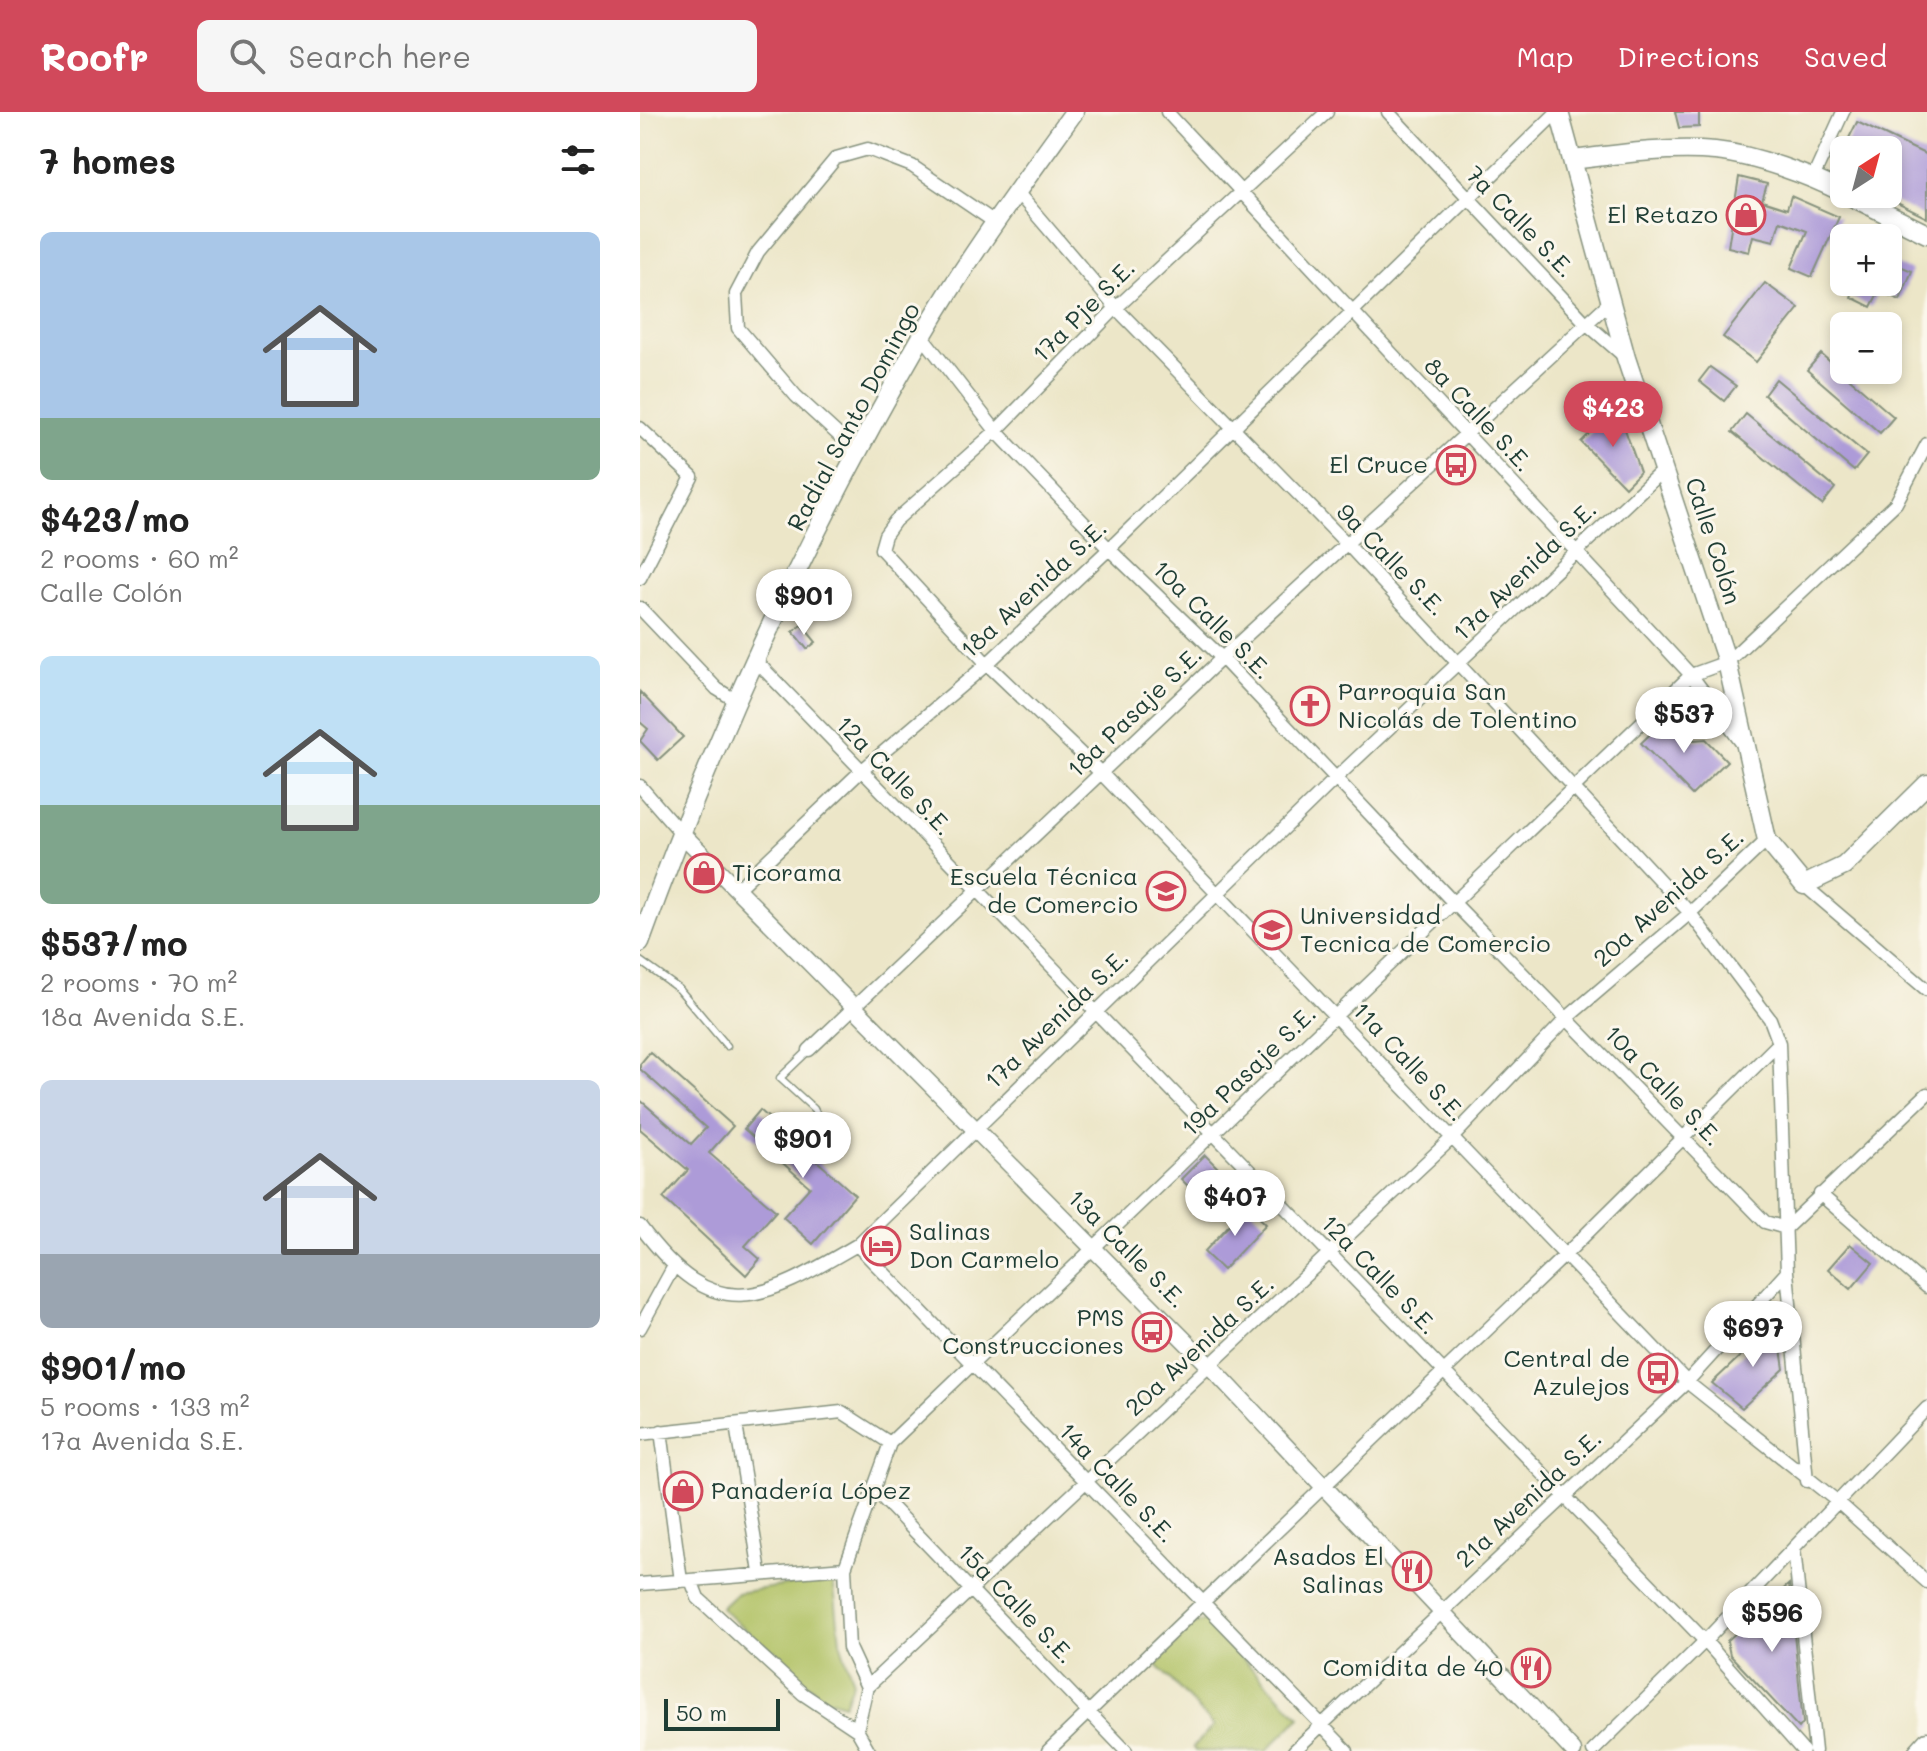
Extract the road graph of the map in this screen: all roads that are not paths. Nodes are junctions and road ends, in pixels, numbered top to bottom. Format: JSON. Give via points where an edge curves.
{"nodes":[{"id":1,"x":1167,"y":112,"type":"edge"},
{"id":2,"x":1327,"y":112,"type":"edge"},
{"id":3,"x":1388,"y":112,"type":"edge"},
{"id":4,"x":1558,"y":112,"type":"edge"},
{"id":5,"x":1843,"y":112,"type":"edge"},
{"id":6,"x":1066,"y":115,"type":"edge"},
{"id":7,"x":1573,"y":160,"type":"junction"},
{"id":8,"x":1813,"y":178,"type":"junction"},
{"id":9,"x":1830,"y":186,"type":"edge"},
{"id":10,"x":1017,"y":192,"type":"junction"},
{"id":11,"x":1242,"y":194,"type":"junction"},
{"id":12,"x":1467,"y":199,"type":"junction"},
{"id":13,"x":1875,"y":208,"type":"edge"},
{"id":14,"x":996,"y":223,"type":"junction"},
{"id":15,"x":1927,"y":234,"type":"edge"},
{"id":16,"x":1611,"y":301,"type":"junction"},
{"id":17,"x":1116,"y":308,"type":"junction"},
{"id":18,"x":1353,"y":312,"type":"junction"},
{"id":19,"x":1586,"y":323,"type":"junction"},
{"id":20,"x":922,"y":336,"type":"junction"},
{"id":21,"x":1626,"y":358,"type":"junction"},
{"id":22,"x":640,"y":428,"type":"edge"},
{"id":23,"x":1232,"y":430,"type":"junction"},
{"id":24,"x":996,"y":431,"type":"junction"},
{"id":25,"x":1466,"y":435,"type":"junction"},
{"id":26,"x":1927,"y":444,"type":"edge"},
{"id":27,"x":857,"y":452,"type":"junction"},
{"id":28,"x":1664,"y":469,"type":"junction"},
{"id":29,"x":1348,"y":545,"type":"junction"},
{"id":30,"x":881,"y":549,"type":"joint"},
{"id":31,"x":1109,"y":549,"type":"junction"},
{"id":32,"x":1576,"y":552,"type":"junction"},
{"id":33,"x":640,"y":578,"type":"edge"},
{"id":34,"x":640,"y":608,"type":"edge"},
{"id":35,"x":1222,"y":658,"type":"junction"},
{"id":36,"x":754,"y":659,"type":"junction"},
{"id":37,"x":1727,"y":662,"type":"junction"},
{"id":38,"x":987,"y":664,"type":"junction"},
{"id":39,"x":1459,"y":664,"type":"junction"},
{"id":40,"x":1691,"y":675,"type":"junction"},
{"id":41,"x":735,"y":700,"type":"junction"},
{"id":42,"x":1749,"y":754,"type":"junction"},
{"id":43,"x":860,"y":772,"type":"junction"},
{"id":44,"x":1102,"y":774,"type":"junction"},
{"id":45,"x":1336,"y":778,"type":"junction"},
{"id":46,"x":1927,"y":784,"type":"edge"},
{"id":47,"x":640,"y":786,"type":"edge"},
{"id":48,"x":1574,"y":788,"type":"junction"},
{"id":49,"x":680,"y":832,"type":"junction"},
{"id":50,"x":1767,"y":840,"type":"junction"},
{"id":51,"x":1804,"y":885,"type":"junction"},
{"id":52,"x":737,"y":889,"type":"junction"},
{"id":53,"x":976,"y":892,"type":"junction"},
{"id":54,"x":1217,"y":896,"type":"junction"},
{"id":55,"x":1452,"y":901,"type":"junction"},
{"id":56,"x":1690,"y":913,"type":"junction"},
{"id":57,"x":640,"y":943,"type":"edge"},
{"id":58,"x":640,"y":961,"type":"edge"},
{"id":59,"x":1927,"y":990,"type":"edge"},
{"id":60,"x":853,"y":1006,"type":"junction"},
{"id":61,"x":1094,"y":1013,"type":"junction"},
{"id":62,"x":1337,"y":1016,"type":"junction"},
{"id":63,"x":1568,"y":1017,"type":"junction"},
{"id":64,"x":1779,"y":1043,"type":"junction"},
{"id":65,"x":727,"y":1046,"type":"dead end"},
{"id":66,"x":809,"y":1050,"type":"joint"},
{"id":67,"x":1927,"y":1094,"type":"edge"},
{"id":68,"x":974,"y":1128,"type":"junction"},
{"id":69,"x":1214,"y":1134,"type":"junction"},
{"id":70,"x":1681,"y":1138,"type":"junction"},
{"id":71,"x":1451,"y":1139,"type":"junction"},
{"id":72,"x":831,"y":1143,"type":"dead end"},
{"id":73,"x":1820,"y":1194,"type":"junction"},
{"id":74,"x":640,"y":1226,"type":"edge"},
{"id":75,"x":1786,"y":1228,"type":"junction"},
{"id":76,"x":857,"y":1245,"type":"junction"},
{"id":77,"x":1095,"y":1250,"type":"junction"},
{"id":78,"x":1329,"y":1254,"type":"junction"},
{"id":79,"x":1564,"y":1256,"type":"junction"},
{"id":80,"x":674,"y":1266,"type":"junction"},
{"id":81,"x":1787,"y":1272,"type":"junction"},
{"id":82,"x":1927,"y":1287,"type":"edge"},
{"id":83,"x":640,"y":1328,"type":"edge"},
{"id":84,"x":973,"y":1365,"type":"junction"},
{"id":85,"x":1211,"y":1367,"type":"junction"},
{"id":86,"x":1443,"y":1372,"type":"junction"},
{"id":87,"x":1687,"y":1382,"type":"junction"},
{"id":88,"x":1927,"y":1408,"type":"edge"},
{"id":89,"x":736,"y":1425,"type":"junction"},
{"id":90,"x":661,"y":1431,"type":"junction"},
{"id":91,"x":640,"y":1434,"type":"edge"},
{"id":92,"x":890,"y":1443,"type":"junction"},
{"id":93,"x":1807,"y":1481,"type":"junction"},
{"id":94,"x":1087,"y":1483,"type":"junction"},
{"id":95,"x":1324,"y":1487,"type":"junction"},
{"id":96,"x":873,"y":1488,"type":"junction"},
{"id":97,"x":1564,"y":1496,"type":"junction"},
{"id":98,"x":1838,"y":1502,"type":"junction"},
{"id":99,"x":1794,"y":1548,"type":"junction"},
{"id":100,"x":845,"y":1568,"type":"junction"},
{"id":101,"x":760,"y":1572,"type":"junction"},
{"id":102,"x":686,"y":1580,"type":"junction"},
{"id":103,"x":1927,"y":1582,"type":"edge"},
{"id":104,"x":640,"y":1584,"type":"edge"},
{"id":105,"x":970,"y":1588,"type":"junction"},
{"id":106,"x":1203,"y":1603,"type":"junction"},
{"id":107,"x":1441,"y":1611,"type":"junction"},
{"id":108,"x":1705,"y":1641,"type":"junction"},
{"id":109,"x":867,"y":1687,"type":"junction"},
{"id":110,"x":1090,"y":1712,"type":"junction"},
{"id":111,"x":1322,"y":1725,"type":"junction"},
{"id":112,"x":857,"y":1730,"type":"junction"},
{"id":113,"x":1927,"y":1740,"type":"edge"},
{"id":114,"x":869,"y":1751,"type":"edge"},
{"id":115,"x":1048,"y":1751,"type":"edge"},
{"id":116,"x":1126,"y":1751,"type":"edge"},
{"id":117,"x":1294,"y":1751,"type":"edge"},
{"id":118,"x":1347,"y":1751,"type":"edge"},
{"id":119,"x":1573,"y":1751,"type":"edge"},
{"id":120,"x":1593,"y":1751,"type":"edge"},
{"id":121,"x":1803,"y":1751,"type":"edge"},
{"id":122,"x":1815,"y":1751,"type":"edge"},
{"id":123,"x":1917,"y":1751,"type":"edge"}],
"edges":[{"from":1,"to":11,"type":"street","name":"8a Calle S.E."},
{"from":2,"to":11,"type":"street","name":"17a Pje S.E."},
{"from":3,"to":12,"type":"street","name":"7a Calle S.E."},
{"from":4,"to":7,"type":"main road","name":"Calle Colón"},
{"from":4,"to":12,"type":"street","name":"18a Avenida S.E."},
{"from":5,"to":8,"type":"street"},
{"from":6,"to":10,"type":"main road","name":"Radial Santo Domingo"},
{"from":7,"to":8,"type":"main road","via":[[1651,150],[1717,151]]},
{"from":7,"to":16,"type":"main road","name":"Calle Colón"},
{"from":8,"to":9,"type":"main road"},
{"from":10,"to":14,"type":"main road","name":"Radial Santo Domingo"},
{"from":10,"to":17,"type":"street","name":"9a Calle S.E."},
{"from":11,"to":17,"type":"street","name":"17a Pje S.E."},
{"from":11,"to":18,"type":"street","name":"8a Calle S.E."},
{"from":12,"to":18,"type":"street","name":"18a Avenida S.E."},
{"from":12,"to":19,"type":"street","name":"7a Calle S.E."},
{"from":13,"to":15,"type":"main road"},
{"from":14,"to":20,"type":"main road","name":"Radial Santo Domingo"},
{"from":14,"to":27,"type":"street","via":[[912,166],[868,149],[836,158],[758,252],[736,294],[738,328],[796,396]]},
{"from":16,"to":19,"type":"street","name":"18a Pasaje S.E."},
{"from":16,"to":21,"type":"main road","name":"Calle Colón"},
{"from":17,"to":23,"type":"street","name":"9a Calle S.E."},
{"from":17,"to":24,"type":"street","name":"17a Pje S.E."},
{"from":18,"to":23,"type":"street","name":"18a Avenida S.E."},
{"from":18,"to":25,"type":"street","name":"8a Calle S.E."},
{"from":19,"to":21,"type":"street","name":"7a Calle S.E."},
{"from":19,"to":25,"type":"street","name":"18a Pasaje S.E."},
{"from":20,"to":24,"type":"street","name":"10a Calle S.E."},
{"from":20,"to":27,"type":"main road","name":"Radial Santo Domingo"},
{"from":21,"to":28,"type":"main road","name":"Calle Colón"},
{"from":22,"to":33,"type":"street","via":[[692,477]]},
{"from":23,"to":29,"type":"street","name":"9a Calle S.E."},
{"from":23,"to":31,"type":"street","name":"18a Avenida S.E."},
{"from":24,"to":30,"type":"street","name":"17a Pje S.E.","via":[[895,521]]},
{"from":24,"to":31,"type":"street","name":"10a Calle S.E."},
{"from":25,"to":29,"type":"street","name":"18a Pasaje S.E."},
{"from":25,"to":32,"type":"street","name":"8a Calle S.E."},
{"from":26,"to":37,"type":"street","via":[[1896,503]]},
{"from":27,"to":36,"type":"main road","name":"Radial Santo Domingo"},
{"from":28,"to":32,"type":"street","name":"17a Avenida S.E."},
{"from":28,"to":37,"type":"main road","name":"Calle Colón"},
{"from":29,"to":35,"type":"street","name":"18a Pasaje S.E."},
{"from":29,"to":39,"type":"street","name":"9a Calle S.E."},
{"from":30,"to":38,"type":"street","name":"11a Calle S.E."},
{"from":31,"to":35,"type":"street","name":"10a Calle S.E."},
{"from":31,"to":38,"type":"street","name":"18a Avenida S.E."},
{"from":32,"to":39,"type":"street","name":"17a Avenida S.E."},
{"from":32,"to":40,"type":"street","name":"8a Calle S.E."},
{"from":34,"to":41,"type":"street","via":[[717,689]]},
{"from":35,"to":44,"type":"street","name":"18a Pasaje S.E."},
{"from":35,"to":45,"type":"street","name":"10a Calle S.E."},
{"from":36,"to":41,"type":"main road","name":"Radial Santo Domingo"},
{"from":36,"to":43,"type":"street","name":"12a Calle S.E."},
{"from":37,"to":40,"type":"street"},
{"from":37,"to":42,"type":"main road","name":"Calle Colón"},
{"from":38,"to":43,"type":"street","name":"18a Avenida S.E."},
{"from":38,"to":44,"type":"street","name":"11a Calle S.E."},
{"from":39,"to":45,"type":"street","name":"17a Avenida S.E."},
{"from":39,"to":48,"type":"street","name":"9a Calle S.E."},
{"from":40,"to":42,"type":"street","name":"8a Calle S.E."},
{"from":40,"to":48,"type":"street"},
{"from":41,"to":49,"type":"main road","name":"Radial Santo Domingo"},
{"from":42,"to":50,"type":"main road","name":"Calle Colón"},
{"from":43,"to":52,"type":"street","name":"18a Avenida S.E."},
{"from":43,"to":53,"type":"street","name":"12a Calle S.E."},
{"from":44,"to":53,"type":"street","name":"18a Pasaje S.E."},
{"from":44,"to":54,"type":"street","name":"11a Calle S.E."},
{"from":45,"to":54,"type":"street","name":"17a Avenida S.E."},
{"from":45,"to":55,"type":"street","name":"10a Calle S.E."},
{"from":46,"to":51,"type":"main road","via":[[1844,866]]},
{"from":47,"to":49,"type":"street","name":"13a Calle S.E."},
{"from":48,"to":55,"type":"street"},
{"from":48,"to":56,"type":"street","name":"9a Calle S.E."},
{"from":49,"to":52,"type":"street","name":"13a Calle S.E."},
{"from":49,"to":57,"type":"main road","name":"Radial Santo Domingo"},
{"from":50,"to":51,"type":"main road","name":"Calle Colón"},
{"from":50,"to":56,"type":"street","name":"20a Avenida S.E."},
{"from":51,"to":59,"type":"street"},
{"from":52,"to":60,"type":"street","name":"13a Calle S.E."},
{"from":53,"to":60,"type":"street"},
{"from":53,"to":61,"type":"street","name":"12a Calle S.E."},
{"from":54,"to":61,"type":"street","name":"17a Avenida S.E."},
{"from":54,"to":62,"type":"street","name":"11a Calle S.E."},
{"from":55,"to":62,"type":"street"},
{"from":55,"to":63,"type":"street","name":"10a Calle S.E."},
{"from":56,"to":63,"type":"street","name":"20a Avenida S.E."},
{"from":56,"to":64,"type":"street","name":"9a Calle S.E.","via":[[1770,1019]]},
{"from":58,"to":65,"type":"lane","via":[[679,989]]},
{"from":60,"to":66,"type":"street"},
{"from":60,"to":68,"type":"street","name":"13a Calle S.E."},
{"from":61,"to":68,"type":"street","name":"17a Avenida S.E."},
{"from":61,"to":69,"type":"street","name":"12a Calle S.E."},
{"from":62,"to":69,"type":"street","name":"19a Pasaje S.E."},
{"from":62,"to":71,"type":"street","name":"11a Calle S.E."},
{"from":63,"to":70,"type":"street","name":"10a Calle S.E."},
{"from":63,"to":71,"type":"street","name":"20a Avenida S.E."},
{"from":64,"to":70,"type":"street"},
{"from":64,"to":75,"type":"street"},
{"from":66,"to":72,"type":"lane","via":[[780,1078],[814,1109]]},
{"from":67,"to":73,"type":"street"},
{"from":68,"to":76,"type":"street","name":"17a Avenida S.E."},
{"from":68,"to":77,"type":"street","name":"13a Calle S.E."},
{"from":69,"to":77,"type":"street","name":"19a Pasaje S.E."},
{"from":69,"to":78,"type":"street","name":"12a Calle S.E."},
{"from":70,"to":75,"type":"street","name":"10a Calle S.E.","via":[[1765,1222]]},
{"from":70,"to":79,"type":"street"},
{"from":71,"to":78,"type":"street","name":"20a Avenida S.E."},
{"from":71,"to":79,"type":"street","name":"11a Calle S.E."},
{"from":73,"to":75,"type":"street"},
{"from":73,"to":82,"type":"street"},
{"from":74,"to":80,"type":"street"},
{"from":75,"to":81,"type":"street"},
{"from":76,"to":80,"type":"street","name":"17a Avenida S.E.","via":[[790,1283],[735,1297],[711,1292]]},
{"from":76,"to":84,"type":"street","name":"14a Calle S.E."},
{"from":77,"to":84,"type":"street","name":"19a Pasaje S.E."},
{"from":77,"to":85,"type":"street","name":"13a Calle S.E."},
{"from":78,"to":85,"type":"street","name":"20a Avenida S.E."},
{"from":78,"to":86,"type":"street","name":"12a Calle S.E."},
{"from":79,"to":86,"type":"street"},
{"from":79,"to":87,"type":"street","name":"11a Calle S.E."},
{"from":80,"to":83,"type":"street"},
{"from":81,"to":87,"type":"street","name":"21a Avenida S.E."},
{"from":81,"to":93,"type":"street"},
{"from":84,"to":92,"type":"street","name":"19a Pasaje S.E."},
{"from":84,"to":94,"type":"street","name":"14a Calle S.E."},
{"from":85,"to":94,"type":"street","name":"20a Avenida S.E."},
{"from":85,"to":95,"type":"street","name":"13a Calle S.E."},
{"from":86,"to":95,"type":"street"},
{"from":86,"to":97,"type":"street","name":"12a Calle S.E."},
{"from":87,"to":93,"type":"street","name":"11a Calle S.E."},
{"from":87,"to":97,"type":"street","name":"21a Avenida S.E."},
{"from":88,"to":98,"type":"street"},
{"from":89,"to":90,"type":"street"},
{"from":89,"to":92,"type":"street","via":[[842,1412]]},
{"from":89,"to":101,"type":"street"},
{"from":90,"to":91,"type":"street"},
{"from":90,"to":102,"type":"street"},
{"from":92,"to":96,"type":"street","name":"19a Pasaje S.E."},
{"from":93,"to":98,"type":"street","name":"11a Calle S.E."},
{"from":94,"to":105,"type":"street","name":"20a Avenida S.E."},
{"from":94,"to":106,"type":"street","name":"14a Calle S.E."},
{"from":95,"to":106,"type":"street"},
{"from":95,"to":107,"type":"street","name":"13a Calle S.E."},
{"from":96,"to":100,"type":"street","name":"19a Pasaje S.E."},
{"from":96,"to":105,"type":"street","name":"15a Calle S.E."},
{"from":97,"to":107,"type":"street","name":"21a Avenida S.E."},
{"from":97,"to":108,"type":"street","name":"12a Calle S.E."},
{"from":98,"to":99,"type":"street"},
{"from":98,"to":103,"type":"street","name":"11a Calle S.E."},
{"from":99,"to":108,"type":"street"},
{"from":99,"to":122,"type":"street"},
{"from":100,"to":101,"type":"street"},
{"from":100,"to":109,"type":"street","name":"19a Pasaje S.E.","via":[[849,1648]]},
{"from":101,"to":102,"type":"street"},
{"from":102,"to":104,"type":"street"},
{"from":102,"to":112,"type":"street","via":[[698,1598],[803,1694]]},
{"from":105,"to":109,"type":"street","name":"20a Avenida S.E."},
{"from":105,"to":110,"type":"street","name":"15a Calle S.E."},
{"from":106,"to":110,"type":"street"},
{"from":106,"to":111,"type":"street","name":"14a Calle S.E."},
{"from":107,"to":111,"type":"street","name":"21a Avenida S.E."},
{"from":107,"to":119,"type":"street","name":"13a Calle S.E."},
{"from":108,"to":120,"type":"street"},
{"from":108,"to":121,"type":"street","name":"12a Calle S.E."},
{"from":109,"to":112,"type":"street"},
{"from":110,"to":115,"type":"street"},
{"from":110,"to":116,"type":"street","name":"15a Calle S.E."},
{"from":111,"to":117,"type":"street","name":"21a Avenida S.E."},
{"from":111,"to":118,"type":"street","name":"14a Calle S.E."},
{"from":112,"to":114,"type":"street"},
{"from":113,"to":123,"type":"street"}]}
